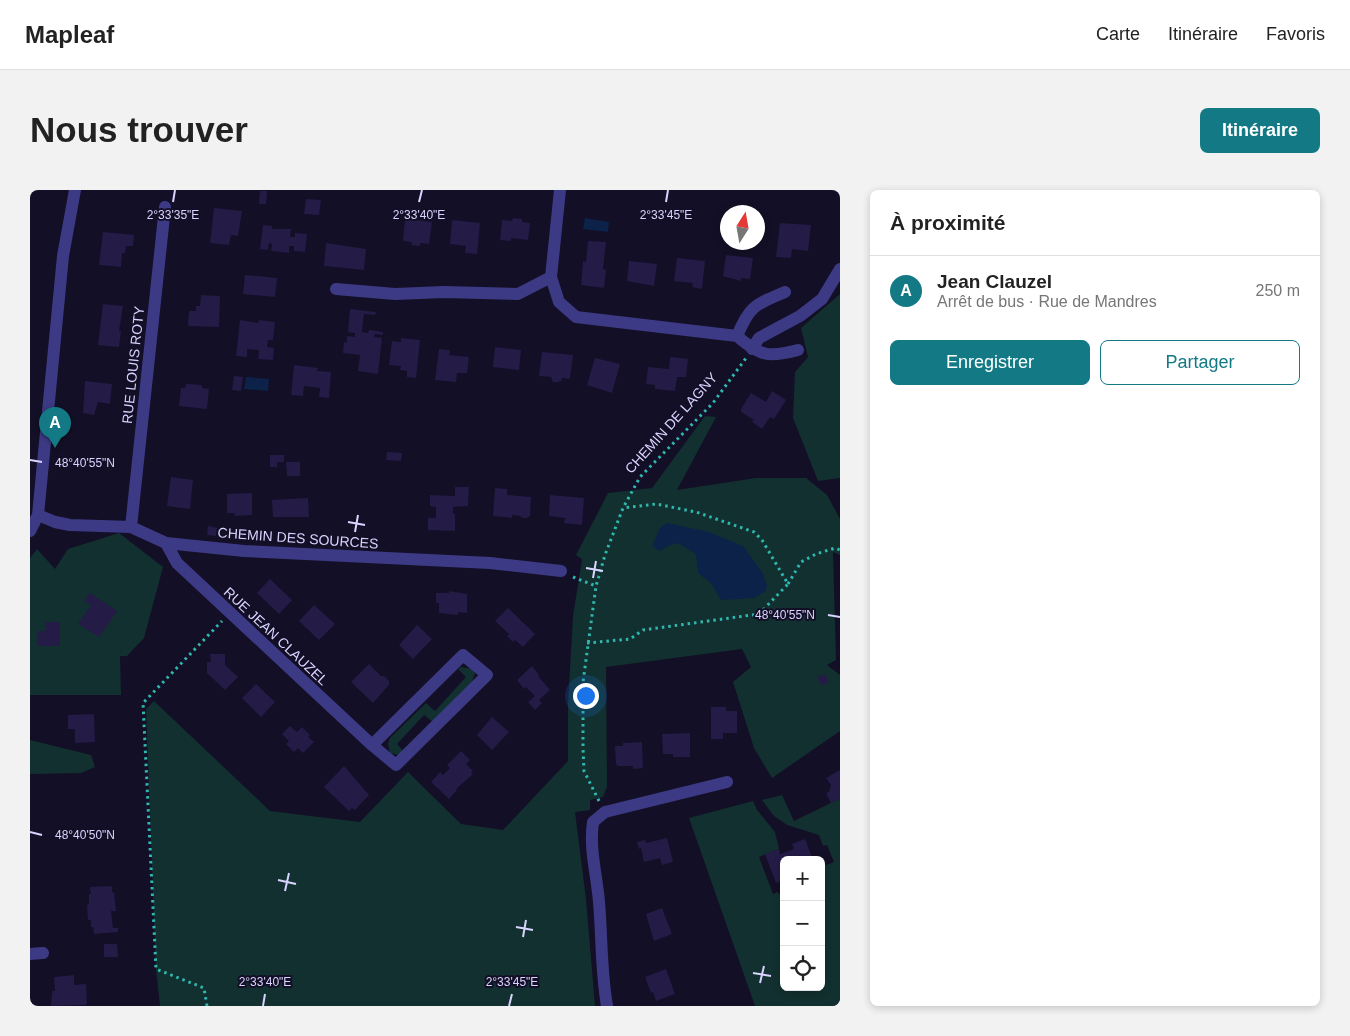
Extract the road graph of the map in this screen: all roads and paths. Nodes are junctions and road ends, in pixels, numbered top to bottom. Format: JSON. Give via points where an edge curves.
{"nodes":[{"id":1,"x":75,"y":190,"type":"edge"},
{"id":2,"x":560,"y":190,"type":"edge"},
{"id":3,"x":165,"y":207,"type":"dead end"},
{"id":4,"x":840,"y":269,"type":"edge"},
{"id":5,"x":551,"y":277,"type":"junction"},
{"id":6,"x":336,"y":289,"type":"dead end"},
{"id":7,"x":785,"y":292,"type":"dead end"},
{"id":8,"x":737,"y":336,"type":"junction"},
{"id":9,"x":752,"y":349,"type":"junction"},
{"id":10,"x":798,"y":350,"type":"dead end"},
{"id":11,"x":623,"y":508,"type":"junction"},
{"id":12,"x":38,"y":515,"type":"junction"},
{"id":13,"x":131,"y":527,"type":"junction"},
{"id":14,"x":30,"y":531,"type":"edge"},
{"id":15,"x":166,"y":543,"type":"junction"},
{"id":16,"x":840,"y":550,"type":"edge"},
{"id":17,"x":561,"y":571,"type":"joint"},
{"id":18,"x":788,"y":584,"type":"junction"},
{"id":19,"x":596,"y":586,"type":"junction"},
{"id":20,"x":229,"y":613,"type":"junction"},
{"id":21,"x":587,"y":643,"type":"junction"},
{"id":22,"x":372,"y":745,"type":"junction"},
{"id":23,"x":727,"y":782,"type":"dead end"},
{"id":24,"x":604,"y":812,"type":"junction"},
{"id":25,"x":43,"y":953,"type":"dead end"},
{"id":26,"x":30,"y":954,"type":"edge"},
{"id":27,"x":207,"y":1006,"type":"edge"},
{"id":28,"x":607,"y":1006,"type":"edge"}],
"edges":[{"from":1,"to":12,"type":"street","via":[[63,256]]},
{"from":2,"to":5,"type":"street"},
{"from":3,"to":13,"type":"street","name":"RUE LOUIS ROTY"},
{"from":4,"to":9,"type":"street","via":[[822,299],[800,316],[759,338]]},
{"from":5,"to":6,"type":"street","via":[[518,294],[395,294]]},
{"from":5,"to":8,"type":"street","via":[[559,302],[576,317]]},
{"from":7,"to":8,"type":"street","via":[[757,304],[745,316]]},
{"from":8,"to":9,"type":"street"},
{"from":9,"to":10,"type":"street","via":[[769,355]]},
{"from":9,"to":11,"type":"path","name":"CHEMIN DE LAGNY","via":[[712,403],[640,477]]},
{"from":11,"to":18,"type":"path","via":[[656,504],[696,512],[754,532]]},
{"from":11,"to":19,"type":"path","name":"CHEMIN DE LAGNY"},
{"from":12,"to":13,"type":"street","name":"CHEMIN DES SOURCES","via":[[70,525]]},
{"from":12,"to":14,"type":"street"},
{"from":13,"to":15,"type":"street","name":"CHEMIN DES SOURCES"},
{"from":15,"to":17,"type":"street","name":"CHEMIN DES SOURCES"},
{"from":15,"to":20,"type":"street","name":"RUE JEAN CLAUZEL","via":[[177,563]]},
{"from":16,"to":18,"type":"path","via":[[827,550],[801,562]]},
{"from":17,"to":19,"type":"path"},
{"from":18,"to":21,"type":"path","via":[[759,614],[642,630],[630,639]]},
{"from":19,"to":21,"type":"path","name":"CHEMIN DE LAGNY"},
{"from":20,"to":22,"type":"street","name":"RUE JEAN CLAUZEL"},
{"from":20,"to":27,"type":"path","via":[[143,703],[156,969],[204,988]]},
{"from":21,"to":24,"type":"path","name":"CHEMIN DE LAGNY","via":[[583,682],[584,771]]},
{"from":22,"to":22,"type":"street","name":"RUE JEAN CLAUZEL","via":[[396,765],[487,675],[463,655]]},
{"from":23,"to":24,"type":"street"},
{"from":24,"to":28,"type":"street","via":[[593,822],[591,836]]},
{"from":25,"to":26,"type":"street"}]}
